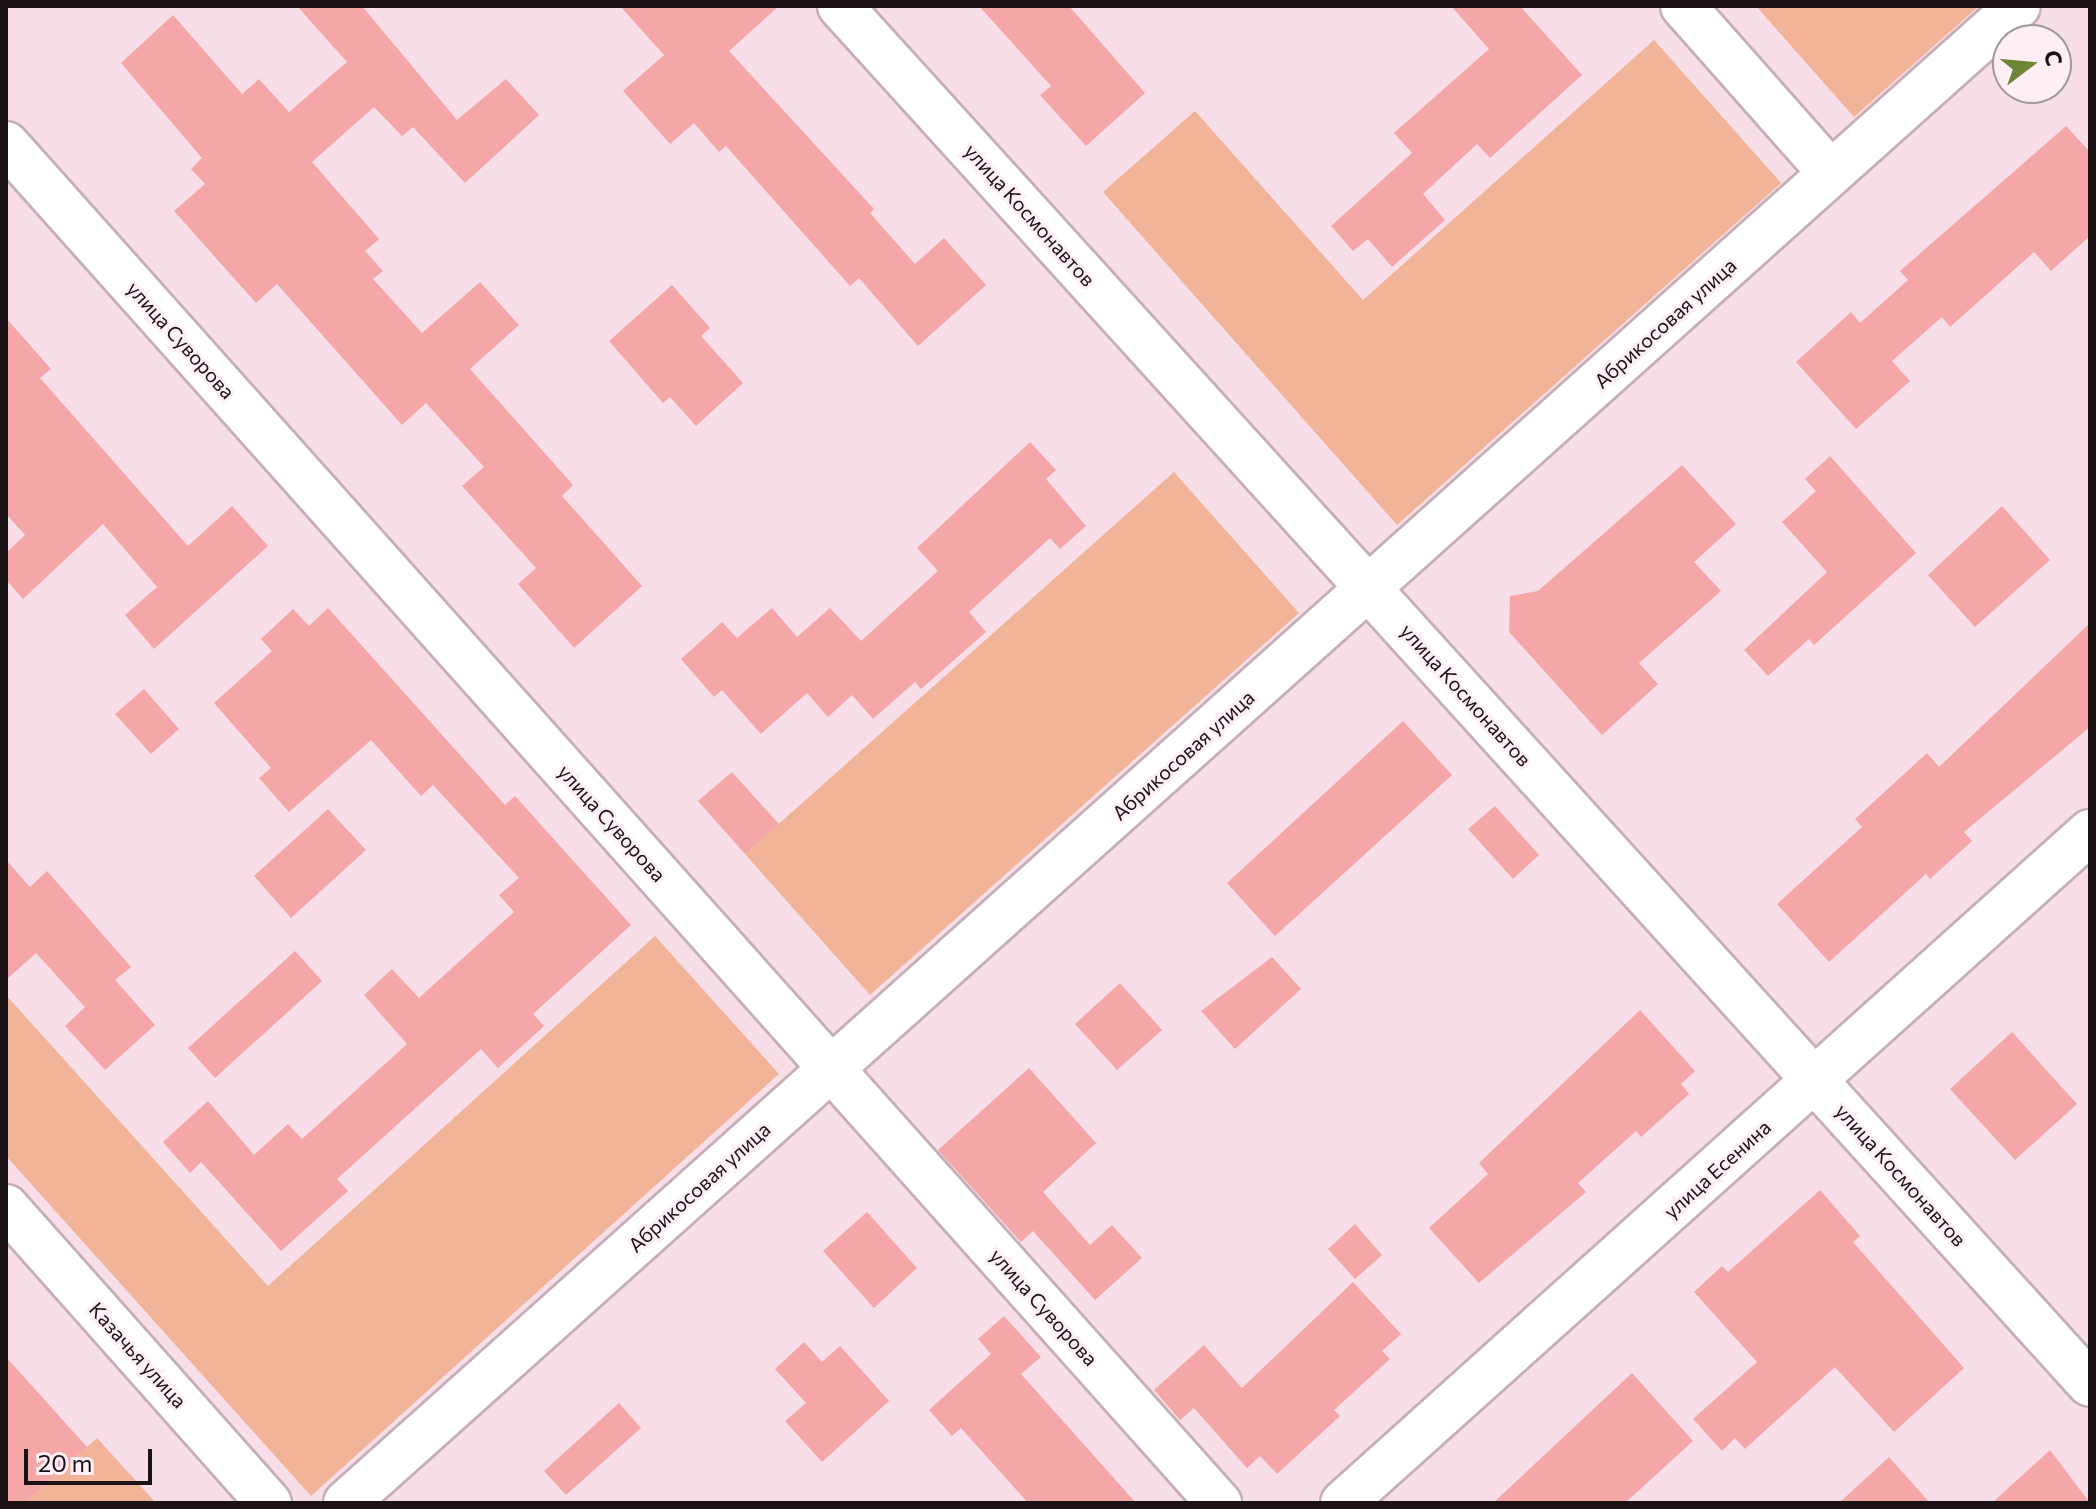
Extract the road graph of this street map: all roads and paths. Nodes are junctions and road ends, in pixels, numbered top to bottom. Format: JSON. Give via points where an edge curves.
{"nodes":[{"id":1,"x":840,"y":6,"type":"edge"},
{"id":2,"x":1683,"y":6,"type":"edge"},
{"id":3,"x":2018,"y":6,"type":"edge"},
{"id":4,"x":6,"y":144,"type":"edge"},
{"id":5,"x":1831,"y":173,"type":"junction"},
{"id":6,"x":1369,"y":589,"type":"junction"},
{"id":7,"x":2090,"y":832,"type":"edge"},
{"id":8,"x":832,"y":1069,"type":"junction"},
{"id":9,"x":1816,"y":1081,"type":"junction"},
{"id":10,"x":6,"y":1207,"type":"edge"},
{"id":11,"x":2090,"y":1384,"type":"edge"},
{"id":12,"x":269,"y":1503,"type":"edge"},
{"id":13,"x":346,"y":1503,"type":"edge"},
{"id":14,"x":1219,"y":1503,"type":"edge"},
{"id":15,"x":1343,"y":1503,"type":"edge"}],
"edges":[{"from":1,"to":6,"type":"street","name":"улица Космонавтов"},
{"from":2,"to":5,"type":"street"},
{"from":3,"to":5,"type":"street","name":"Абрикосовая улица"},
{"from":4,"to":8,"type":"street","name":"улица Суворова"},
{"from":5,"to":6,"type":"street","name":"Абрикосовая улица"},
{"from":6,"to":8,"type":"street","name":"Абрикосовая улица"},
{"from":6,"to":9,"type":"street","name":"улица Космонавтов"},
{"from":7,"to":9,"type":"street","name":"улица Есенина"},
{"from":8,"to":13,"type":"street","name":"Абрикосовая улица"},
{"from":8,"to":14,"type":"street","name":"улица Суворова"},
{"from":9,"to":11,"type":"street","name":"улица Космонавтов"},
{"from":9,"to":15,"type":"street","name":"улица Есенина"},
{"from":10,"to":12,"type":"street","name":"Казачья улица"}]}
